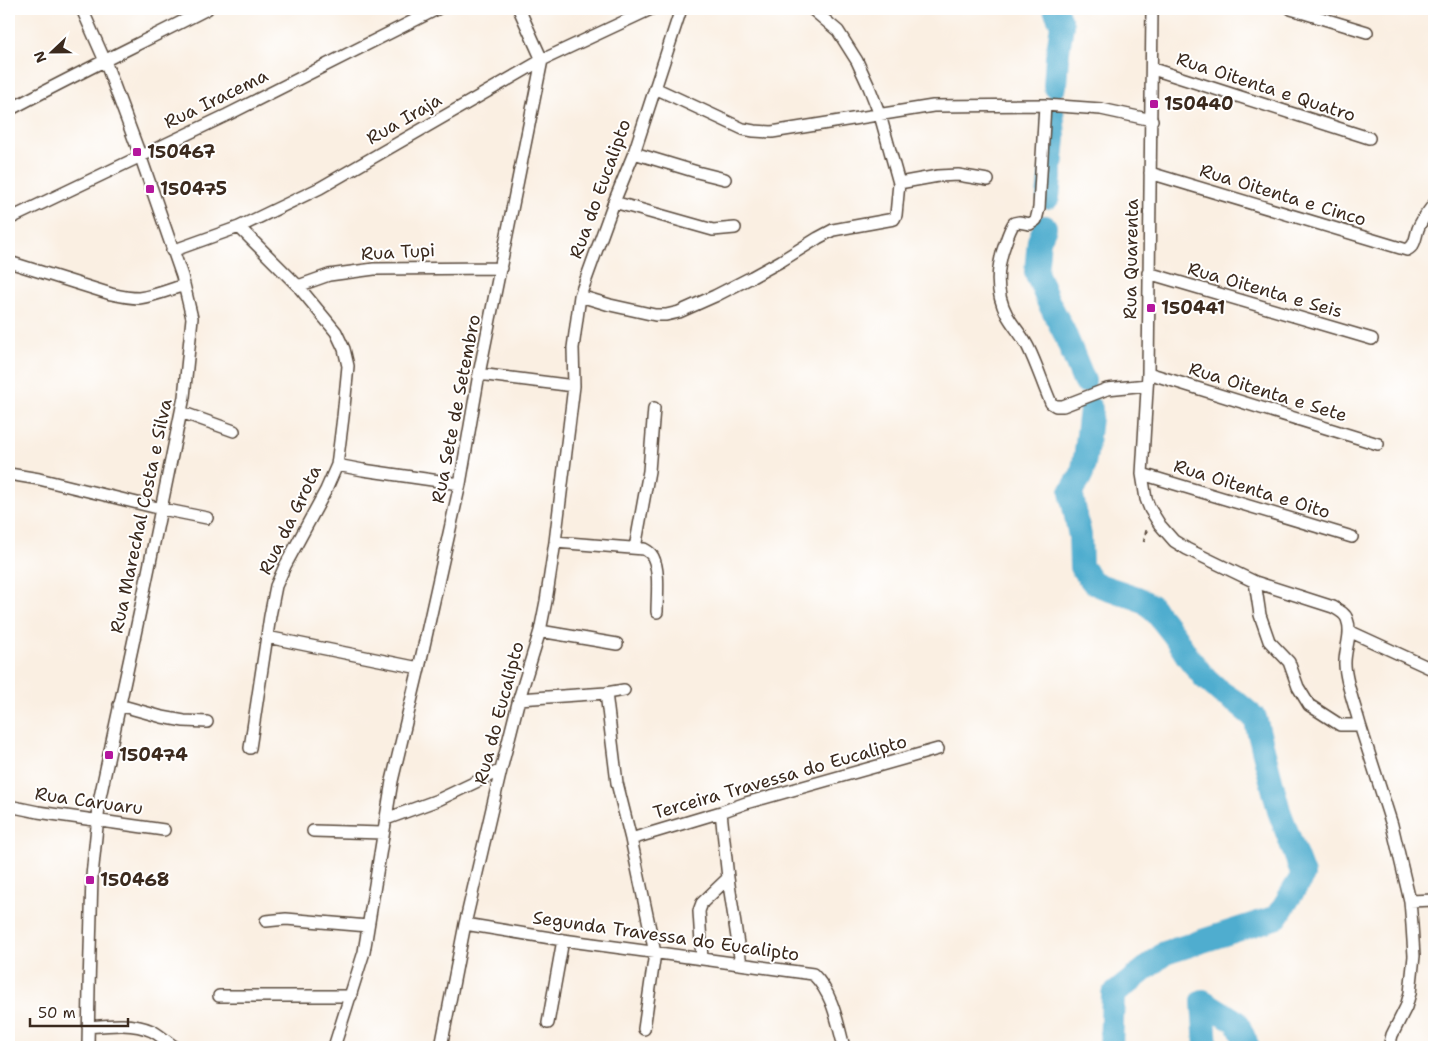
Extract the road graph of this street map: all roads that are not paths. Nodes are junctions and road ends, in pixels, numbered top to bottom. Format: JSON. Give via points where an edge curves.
{"nodes":[{"id":1,"x":82,"y":9,"type":"edge"},
{"id":2,"x":207,"y":9,"type":"edge"},
{"id":3,"x":437,"y":9,"type":"edge"},
{"id":4,"x":519,"y":9,"type":"edge"},
{"id":5,"x":651,"y":9,"type":"edge"},
{"id":6,"x":681,"y":9,"type":"edge"},
{"id":7,"x":812,"y":9,"type":"edge"},
{"id":8,"x":1152,"y":9,"type":"edge"},
{"id":9,"x":1291,"y":9,"type":"edge"},
{"id":10,"x":1367,"y":32,"type":"dead end"},
{"id":11,"x":542,"y":60,"type":"junction"},
{"id":12,"x":105,"y":61,"type":"junction"},
{"id":13,"x":1153,"y":69,"type":"junction"},
{"id":14,"x":655,"y":88,"type":"junction"},
{"id":15,"x":1045,"y":105,"type":"junction"},
{"id":16,"x":9,"y":110,"type":"edge"},
{"id":17,"x":880,"y":115,"type":"junction"},
{"id":18,"x":1152,"y":120,"type":"junction"},
{"id":19,"x":1369,"y":138,"type":"dead end"},
{"id":20,"x":634,"y":153,"type":"junction"},
{"id":21,"x":140,"y":155,"type":"junction"},
{"id":22,"x":1150,"y":173,"type":"junction"},
{"id":23,"x":725,"y":179,"type":"dead end"},
{"id":24,"x":988,"y":180,"type":"dead end"},
{"id":25,"x":899,"y":183,"type":"junction"},
{"id":26,"x":614,"y":202,"type":"junction"},
{"id":27,"x":1434,"y":204,"type":"edge"},
{"id":28,"x":9,"y":219,"type":"edge"},
{"id":29,"x":239,"y":228,"type":"junction"},
{"id":30,"x":735,"y":228,"type":"dead end"},
{"id":31,"x":172,"y":251,"type":"junction"},
{"id":32,"x":9,"y":262,"type":"edge"},
{"id":33,"x":501,"y":268,"type":"junction"},
{"id":34,"x":1148,"y":273,"type":"junction"},
{"id":35,"x":184,"y":285,"type":"junction"},
{"id":36,"x":298,"y":286,"type":"junction"},
{"id":37,"x":580,"y":296,"type":"junction"},
{"id":38,"x":1372,"y":339,"type":"dead end"},
{"id":39,"x":1148,"y":373,"type":"junction"},
{"id":40,"x":479,"y":374,"type":"junction"},
{"id":41,"x":1147,"y":385,"type":"junction"},
{"id":42,"x":574,"y":386,"type":"junction"},
{"id":43,"x":654,"y":408,"type":"dead end"},
{"id":44,"x":181,"y":412,"type":"junction"},
{"id":45,"x":234,"y":431,"type":"dead end"},
{"id":46,"x":1378,"y":444,"type":"dead end"},
{"id":47,"x":336,"y":465,"type":"junction"},
{"id":48,"x":9,"y":474,"type":"edge"},
{"id":49,"x":1142,"y":474,"type":"junction"},
{"id":50,"x":460,"y":484,"type":"junction"},
{"id":51,"x":162,"y":509,"type":"junction"},
{"id":52,"x":207,"y":518,"type":"dead end"},
{"id":53,"x":1352,"y":537,"type":"dead end"},
{"id":54,"x":555,"y":542,"type":"junction"},
{"id":55,"x":635,"y":548,"type":"junction"},
{"id":56,"x":1255,"y":582,"type":"junction"},
{"id":57,"x":657,"y":612,"type":"dead end"},
{"id":58,"x":540,"y":631,"type":"junction"},
{"id":59,"x":1350,"y":631,"type":"junction"},
{"id":60,"x":267,"y":638,"type":"junction"},
{"id":61,"x":617,"y":644,"type":"dead end"},
{"id":62,"x":419,"y":668,"type":"junction"},
{"id":63,"x":1434,"y":670,"type":"edge"},
{"id":64,"x":624,"y":690,"type":"dead end"},
{"id":65,"x":606,"y":693,"type":"junction"},
{"id":66,"x":519,"y":699,"type":"junction"},
{"id":67,"x":119,"y":705,"type":"junction"},
{"id":68,"x":207,"y":722,"type":"dead end"},
{"id":69,"x":1360,"y":725,"type":"junction"},
{"id":70,"x":250,"y":748,"type":"dead end"},
{"id":71,"x":938,"y":749,"type":"dead end"},
{"id":72,"x":501,"y":770,"type":"junction"},
{"id":73,"x":9,"y":806,"type":"edge"},
{"id":74,"x":721,"y":812,"type":"junction"},
{"id":75,"x":386,"y":819,"type":"junction"},
{"id":76,"x":97,"y":820,"type":"junction"},
{"id":77,"x":164,"y":830,"type":"dead end"},
{"id":78,"x":313,"y":831,"type":"dead end"},
{"id":79,"x":383,"y":833,"type":"junction"},
{"id":80,"x":631,"y":839,"type":"junction"},
{"id":81,"x":728,"y":878,"type":"junction"},
{"id":82,"x":1434,"y":900,"type":"edge"},
{"id":83,"x":1410,"y":901,"type":"junction"},
{"id":84,"x":266,"y":921,"type":"dead end"},
{"id":85,"x":465,"y":924,"type":"junction"},
{"id":86,"x":368,"y":926,"type":"junction"},
{"id":87,"x":563,"y":940,"type":"junction"},
{"id":88,"x":655,"y":953,"type":"junction"},
{"id":89,"x":702,"y":959,"type":"junction"},
{"id":90,"x":741,"y":964,"type":"junction"},
{"id":91,"x":219,"y":996,"type":"dead end"},
{"id":92,"x":351,"y":996,"type":"junction"},
{"id":93,"x":548,"y":1023,"type":"dead end"},
{"id":94,"x":88,"y":1027,"type":"junction"},
{"id":95,"x":644,"y":1029,"type":"dead end"},
{"id":96,"x":88,"y":1047,"type":"edge"},
{"id":97,"x":175,"y":1047,"type":"edge"},
{"id":98,"x":334,"y":1047,"type":"edge"},
{"id":99,"x":441,"y":1047,"type":"edge"},
{"id":100,"x":844,"y":1047,"type":"edge"},
{"id":101,"x":1389,"y":1047,"type":"edge"}],
"edges":[{"from":1,"to":12,"type":"street","name":"Rua Marechal Costa e Silva"},
{"from":2,"to":12,"type":"street"},
{"from":3,"to":21,"type":"street","name":"Rua Iracema"},
{"from":4,"to":11,"type":"street"},
{"from":5,"to":11,"type":"street","name":"Rua Iraja"},
{"from":6,"to":14,"type":"street","name":"Rua do Eucalipto"},
{"from":7,"to":17,"type":"street","via":[[838,30],[857,61]]},
{"from":8,"to":13,"type":"street","name":"Rua Quarenta"},
{"from":9,"to":10,"type":"street"},
{"from":11,"to":29,"type":"street","name":"Rua Iraja","via":[[320,188]]},
{"from":11,"to":33,"type":"street","name":"Rua Sete de Setembro"},
{"from":12,"to":16,"type":"street"},
{"from":12,"to":21,"type":"street","name":"Rua Marechal Costa e Silva"},
{"from":13,"to":18,"type":"street","name":"Rua Quarenta"},
{"from":13,"to":19,"type":"street","name":"Rua Oitenta e Quatro"},
{"from":14,"to":17,"type":"street","via":[[754,131],[772,132]]},
{"from":14,"to":20,"type":"street","name":"Rua do Eucalipto"},
{"from":15,"to":17,"type":"street","via":[[933,106]]},
{"from":15,"to":18,"type":"street","via":[[1101,109]]},
{"from":15,"to":41,"type":"street","via":[[1039,208],[1036,220],[1030,224],[1015,222],[1012,225],[1000,256],[998,282],[1004,309],[1028,346],[1048,397],[1056,406],[1107,389]]},
{"from":17,"to":25,"type":"street"},
{"from":18,"to":22,"type":"street","name":"Rua Quarenta"},
{"from":20,"to":23,"type":"street"},
{"from":20,"to":26,"type":"street","name":"Rua do Eucalipto"},
{"from":21,"to":28,"type":"street","name":"Rua Iracema"},
{"from":21,"to":31,"type":"street","name":"Rua Marechal Costa e Silva"},
{"from":22,"to":27,"type":"street","name":"Rua Oitenta e Cinco","via":[[1407,250],[1414,244],[1418,228]]},
{"from":22,"to":34,"type":"street","name":"Rua Quarenta"},
{"from":24,"to":25,"type":"street","via":[[938,176]]},
{"from":25,"to":37,"type":"street","via":[[894,219],[833,230],[752,277],[679,312],[655,315]]},
{"from":26,"to":30,"type":"street","via":[[713,230]]},
{"from":26,"to":37,"type":"street","name":"Rua do Eucalipto"},
{"from":29,"to":31,"type":"street","name":"Rua Iraja"},
{"from":29,"to":36,"type":"street","name":"Rua da Grota"},
{"from":31,"to":35,"type":"street","name":"Rua Marechal Costa e Silva"},
{"from":32,"to":35,"type":"street","via":[[111,294],[137,298]]},
{"from":33,"to":36,"type":"street","name":"Rua Tupi","via":[[374,268],[329,275]]},
{"from":33,"to":40,"type":"street","name":"Rua Sete de Setembro"},
{"from":34,"to":38,"type":"street","name":"Rua Oitenta e Seis"},
{"from":34,"to":39,"type":"street","name":"Rua Quarenta"},
{"from":35,"to":44,"type":"street","name":"Rua Marechal Costa e Silva","via":[[192,318]]},
{"from":36,"to":47,"type":"street","name":"Rua da Grota","via":[[336,332],[348,366]]},
{"from":37,"to":42,"type":"street","name":"Rua do Eucalipto","via":[[573,348]]},
{"from":39,"to":41,"type":"street","name":"Rua Quarenta"},
{"from":39,"to":46,"type":"street","name":"Rua Oitenta e Sete"},
{"from":40,"to":42,"type":"street"},
{"from":40,"to":50,"type":"street","name":"Rua Sete de Setembro"},
{"from":41,"to":49,"type":"street","name":"Rua Quarenta"},
{"from":42,"to":54,"type":"street","name":"Rua do Eucalipto"},
{"from":43,"to":55,"type":"street","via":[[648,471]]},
{"from":44,"to":45,"type":"street"},
{"from":44,"to":51,"type":"street","name":"Rua Marechal Costa e Silva"},
{"from":47,"to":50,"type":"street"},
{"from":47,"to":60,"type":"street","name":"Rua da Grota","via":[[279,578]]},
{"from":48,"to":51,"type":"street"},
{"from":49,"to":53,"type":"street","name":"Rua Oitenta e Oito"},
{"from":49,"to":56,"type":"street","name":"Rua Quarenta","via":[[1150,509],[1174,541]]},
{"from":50,"to":62,"type":"street","name":"Rua Sete de Setembro"},
{"from":51,"to":52,"type":"street"},
{"from":51,"to":67,"type":"street","name":"Rua Marechal Costa e Silva"},
{"from":54,"to":55,"type":"street"},
{"from":54,"to":58,"type":"street","name":"Rua do Eucalipto"},
{"from":55,"to":57,"type":"street","via":[[644,549],[653,557],[657,569]]},
{"from":56,"to":59,"type":"street","name":"Rua Quarenta","via":[[1333,607],[1347,617]]},
{"from":56,"to":69,"type":"street","via":[[1260,615],[1269,641],[1289,662],[1309,705],[1340,725]]},
{"from":58,"to":61,"type":"street"},
{"from":58,"to":66,"type":"street","name":"Rua do Eucalipto"},
{"from":59,"to":63,"type":"street"},
{"from":59,"to":69,"type":"street","via":[[1345,667]]},
{"from":60,"to":62,"type":"street"},
{"from":60,"to":70,"type":"street","name":"Rua da Grota"},
{"from":62,"to":75,"type":"street","name":"Rua Sete de Setembro"},
{"from":64,"to":65,"type":"street"},
{"from":65,"to":66,"type":"street"},
{"from":65,"to":80,"type":"street","via":[[617,783]]},
{"from":66,"to":72,"type":"street","name":"Rua do Eucalipto"},
{"from":67,"to":68,"type":"street","via":[[162,717]]},
{"from":67,"to":76,"type":"street","name":"Rua Marechal Costa e Silva"},
{"from":69,"to":83,"type":"street","via":[[1392,825]]},
{"from":71,"to":74,"type":"street","name":"Terceira Travessa do Eucalipto"},
{"from":72,"to":75,"type":"street","via":[[438,800]]},
{"from":72,"to":85,"type":"street","name":"Rua do Eucalipto"},
{"from":73,"to":76,"type":"street","name":"Rua Caruaru"},
{"from":74,"to":80,"type":"street","name":"Terceira Travessa do Eucalipto"},
{"from":74,"to":81,"type":"street"},
{"from":75,"to":79,"type":"street","name":"Rua Sete de Setembro"},
{"from":76,"to":77,"type":"street","name":"Rua Caruaru"},
{"from":76,"to":94,"type":"street","name":"Rua Marechal Costa e Silva","via":[[92,876]]},
{"from":78,"to":79,"type":"street"},
{"from":79,"to":86,"type":"street","name":"Rua Sete de Setembro"},
{"from":80,"to":88,"type":"street"},
{"from":81,"to":89,"type":"street","via":[[699,911]]},
{"from":81,"to":90,"type":"street"},
{"from":82,"to":83,"type":"street"},
{"from":83,"to":101,"type":"street","via":[[1414,956],[1411,980],[1406,1007]]},
{"from":84,"to":86,"type":"street","via":[[286,919]]},
{"from":85,"to":87,"type":"street","name":"Segunda Travessa do Eucalipto"},
{"from":85,"to":99,"type":"street","name":"Rua do Eucalipto"},
{"from":86,"to":92,"type":"street","name":"Rua Sete de Setembro"},
{"from":87,"to":88,"type":"street","name":"Segunda Travessa do Eucalipto"},
{"from":87,"to":93,"type":"street"},
{"from":88,"to":89,"type":"street","name":"Segunda Travessa do Eucalipto"},
{"from":88,"to":95,"type":"street"},
{"from":89,"to":90,"type":"street","name":"Segunda Travessa do Eucalipto"},
{"from":90,"to":100,"type":"street","name":"Segunda Travessa do Eucalipto","via":[[813,974],[826,990]]},
{"from":91,"to":92,"type":"street"},
{"from":92,"to":98,"type":"street","name":"Rua Sete de Setembro"},
{"from":94,"to":96,"type":"street","name":"Rua Marechal Costa e Silva"},
{"from":94,"to":97,"type":"street","via":[[133,1025],[152,1031]]}]}
